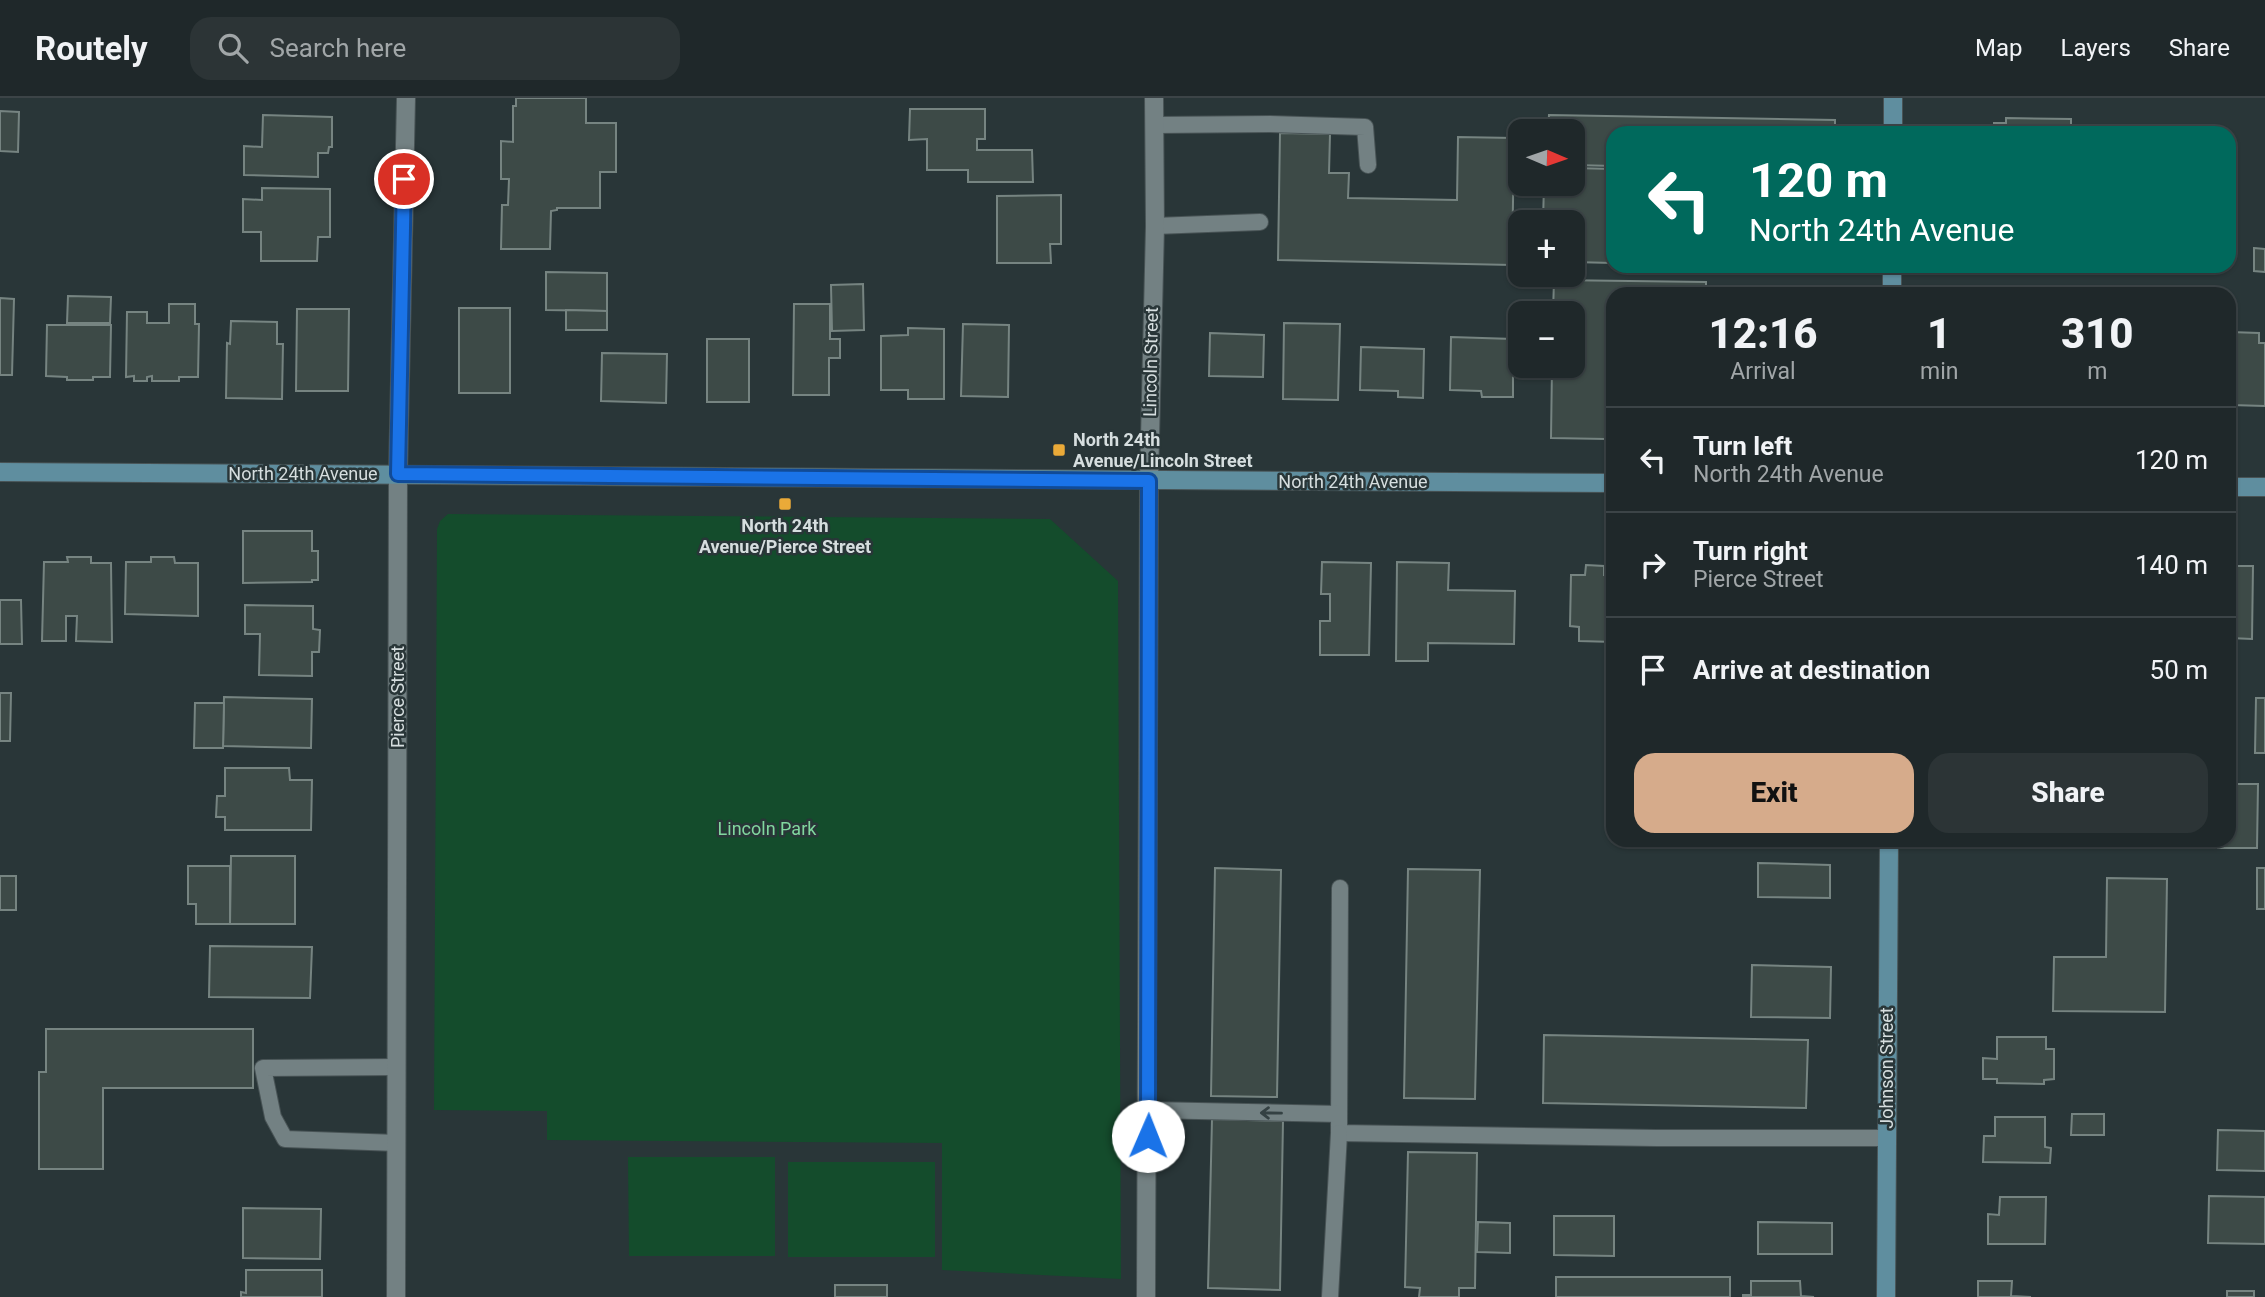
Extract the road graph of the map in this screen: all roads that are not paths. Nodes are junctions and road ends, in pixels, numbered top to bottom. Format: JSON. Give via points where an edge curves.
{"nodes":[{"id":1,"x":405,"y":98,"type":"edge"},
{"id":2,"x":1154,"y":98,"type":"edge"},
{"id":3,"x":1893,"y":98,"type":"edge"},
{"id":4,"x":1154,"y":125,"type":"junction"},
{"id":5,"x":1893,"y":126,"type":"edge"},
{"id":6,"x":1368,"y":165,"type":"dead end"},
{"id":7,"x":1259,"y":222,"type":"dead end"},
{"id":8,"x":1155,"y":226,"type":"junction"},
{"id":9,"x":0,"y":472,"type":"edge"},
{"id":10,"x":398,"y":474,"type":"junction"},
{"id":11,"x":1149,"y":481,"type":"junction"},
{"id":12,"x":1606,"y":483,"type":"edge"},
{"id":13,"x":2236,"y":487,"type":"edge"},
{"id":14,"x":2265,"y":487,"type":"edge"},
{"id":15,"x":1889,"y":847,"type":"edge"},
{"id":16,"x":1340,"y":888,"type":"dead end"},
{"id":17,"x":397,"y":1068,"type":"junction"},
{"id":18,"x":1149,"y":1110,"type":"junction"},
{"id":19,"x":1339,"y":1114,"type":"junction"},
{"id":20,"x":1339,"y":1133,"type":"junction"},
{"id":21,"x":1886,"y":1138,"type":"junction"},
{"id":22,"x":397,"y":1143,"type":"junction"},
{"id":23,"x":396,"y":1297,"type":"edge"},
{"id":24,"x":1146,"y":1297,"type":"edge"},
{"id":25,"x":1330,"y":1297,"type":"edge"},
{"id":26,"x":1886,"y":1297,"type":"edge"}],
"edges":[{"from":1,"to":10,"type":"street","name":"Pierce Street"},
{"from":2,"to":4,"type":"street","name":"Lincoln Street"},
{"from":3,"to":5,"type":"street"},
{"from":4,"to":6,"type":"lane","via":[[1365,127]]},
{"from":4,"to":8,"type":"street","name":"Lincoln Street"},
{"from":7,"to":8,"type":"lane"},
{"from":8,"to":11,"type":"street","name":"Lincoln Street"},
{"from":9,"to":10,"type":"street","name":"North 24th Avenue"},
{"from":10,"to":11,"type":"street","name":"North 24th Avenue"},
{"from":10,"to":17,"type":"street","name":"Pierce Street"},
{"from":11,"to":12,"type":"street","name":"North 24th Avenue"},
{"from":11,"to":18,"type":"street","name":"Lincoln Street"},
{"from":13,"to":14,"type":"street"},
{"from":15,"to":21,"type":"street","name":"Johnson Street"},
{"from":16,"to":19,"type":"lane"},
{"from":17,"to":22,"type":"street","name":"Pierce Street"},
{"from":17,"to":22,"type":"lane","via":[[262,1068],[273,1117],[285,1139]]},
{"from":19,"to":18,"type":"lane","one_way":true},
{"from":18,"to":24,"type":"street","name":"Lincoln Street"},
{"from":19,"to":20,"type":"lane"},
{"from":20,"to":21,"type":"lane"},
{"from":20,"to":25,"type":"lane"},
{"from":21,"to":26,"type":"street","name":"Johnson Street"},
{"from":22,"to":23,"type":"street","name":"Pierce Street"}]}
